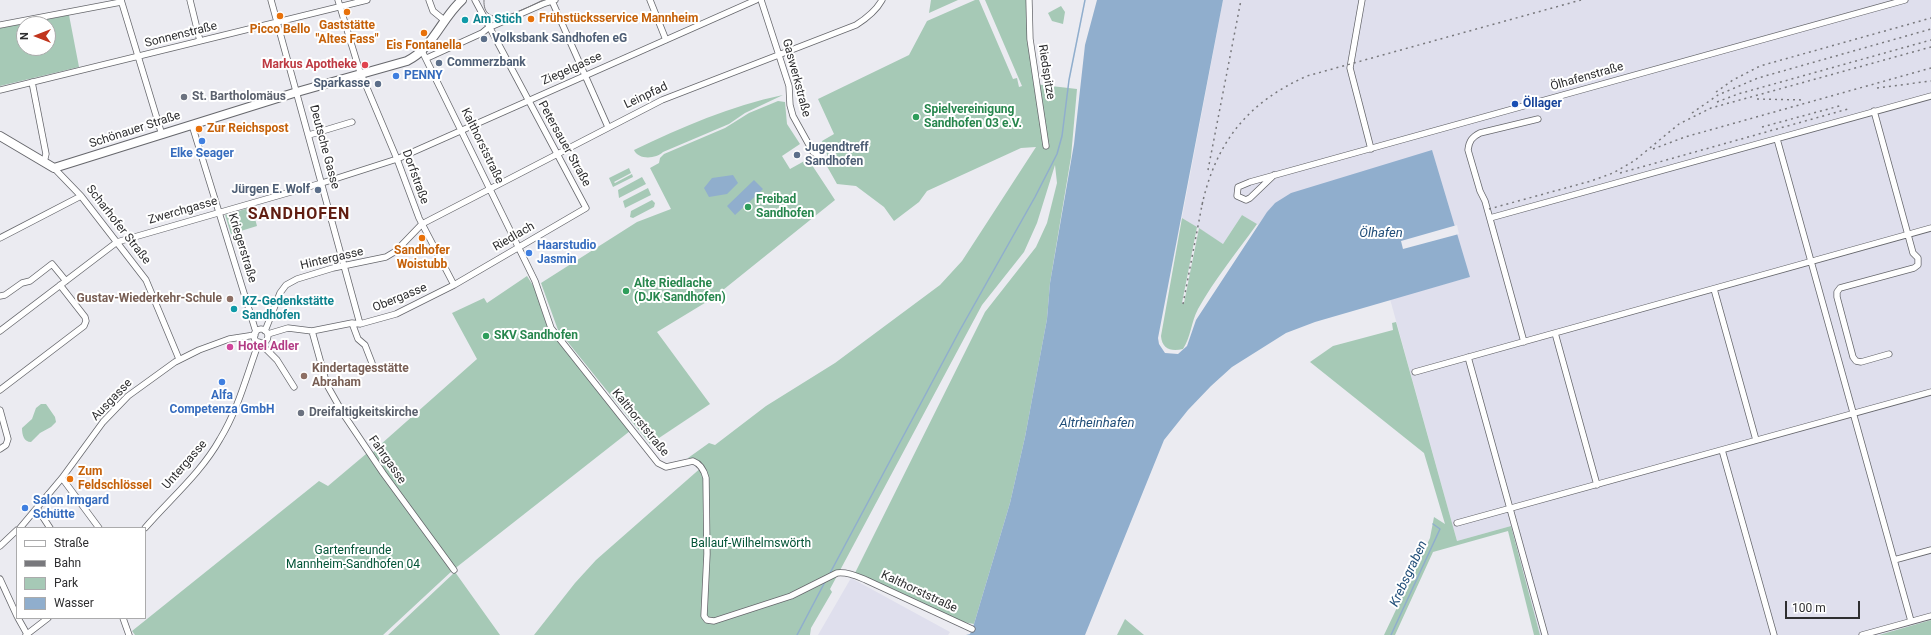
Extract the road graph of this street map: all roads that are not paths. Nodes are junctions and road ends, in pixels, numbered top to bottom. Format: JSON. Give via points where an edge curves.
{"nodes":[{"id":1,"x":190,"y":0,"type":"edge"},
{"id":2,"x":271,"y":0,"type":"edge"},
{"id":3,"x":338,"y":0,"type":"edge"},
{"id":4,"x":367,"y":0,"type":"edge"},
{"id":5,"x":429,"y":0,"type":"edge"},
{"id":6,"x":462,"y":0,"type":"edge"},
{"id":7,"x":475,"y":0,"type":"edge"},
{"id":8,"x":650,"y":0,"type":"edge"},
{"id":9,"x":756,"y":0,"type":"edge"},
{"id":10,"x":761,"y":0,"type":"edge"},
{"id":11,"x":882,"y":0,"type":"edge"},
{"id":12,"x":1029,"y":0,"type":"edge"},
{"id":13,"x":1362,"y":0,"type":"edge"},
{"id":14,"x":1905,"y":0,"type":"edge"},
{"id":15,"x":121,"y":1,"type":"edge"},
{"id":16,"x":554,"y":1,"type":"edge"},
{"id":17,"x":340,"y":7,"type":"junction"},
{"id":18,"x":444,"y":20,"type":"junction"},
{"id":19,"x":278,"y":22,"type":"junction"},
{"id":20,"x":0,"y":25,"type":"edge"},
{"id":21,"x":488,"y":28,"type":"junction"},
{"id":22,"x":666,"y":40,"type":"junction"},
{"id":23,"x":200,"y":41,"type":"junction"},
{"id":24,"x":779,"y":54,"type":"junction"},
{"id":25,"x":425,"y":55,"type":"junction"},
{"id":26,"x":138,"y":56,"type":"junction"},
{"id":27,"x":362,"y":74,"type":"junction"},
{"id":28,"x":584,"y":76,"type":"junction"},
{"id":29,"x":32,"y":82,"type":"junction"},
{"id":30,"x":0,"y":90,"type":"edge"},
{"id":31,"x":297,"y":92,"type":"junction"},
{"id":32,"x":1931,"y":96,"type":"edge"},
{"id":33,"x":528,"y":101,"type":"junction"},
{"id":34,"x":1874,"y":111,"type":"junction"},
{"id":35,"x":1538,"y":119,"type":"dead end"},
{"id":36,"x":352,"y":122,"type":"dead end"},
{"id":37,"x":192,"y":125,"type":"junction"},
{"id":38,"x":608,"y":127,"type":"junction"},
{"id":39,"x":462,"y":130,"type":"junction"},
{"id":40,"x":162,"y":135,"type":"junction"},
{"id":41,"x":309,"y":135,"type":"junction"},
{"id":42,"x":0,"y":136,"type":"edge"},
{"id":43,"x":1776,"y":139,"type":"junction"},
{"id":44,"x":1046,"y":146,"type":"dead end"},
{"id":45,"x":1371,"y":149,"type":"junction"},
{"id":46,"x":556,"y":154,"type":"junction"},
{"id":47,"x":819,"y":156,"type":"dead end"},
{"id":48,"x":397,"y":159,"type":"junction"},
{"id":49,"x":44,"y":162,"type":"junction"},
{"id":50,"x":54,"y":168,"type":"junction"},
{"id":51,"x":1274,"y":175,"type":"junction"},
{"id":52,"x":322,"y":183,"type":"junction"},
{"id":53,"x":490,"y":188,"type":"junction"},
{"id":54,"x":81,"y":196,"type":"junction"},
{"id":55,"x":586,"y":208,"type":"joint"},
{"id":56,"x":220,"y":212,"type":"junction"},
{"id":57,"x":1490,"y":218,"type":"junction"},
{"id":58,"x":422,"y":224,"type":"junction"},
{"id":59,"x":1931,"y":228,"type":"edge"},
{"id":60,"x":1908,"y":235,"type":"junction"},
{"id":61,"x":0,"y":238,"type":"edge"},
{"id":62,"x":117,"y":242,"type":"junction"},
{"id":63,"x":518,"y":247,"type":"junction"},
{"id":64,"x":1811,"y":262,"type":"junction"},
{"id":65,"x":345,"y":266,"type":"junction"},
{"id":66,"x":66,"y":281,"type":"junction"},
{"id":67,"x":60,"y":285,"type":"junction"},
{"id":68,"x":454,"y":285,"type":"junction"},
{"id":69,"x":1714,"y":289,"type":"junction"},
{"id":70,"x":0,"y":296,"type":"edge"},
{"id":71,"x":352,"y":323,"type":"junction"},
{"id":72,"x":360,"y":324,"type":"junction"},
{"id":73,"x":312,"y":330,"type":"junction"},
{"id":74,"x":0,"y":331,"type":"edge"},
{"id":75,"x":266,"y":332,"type":"junction"},
{"id":76,"x":1555,"y":333,"type":"junction"},
{"id":77,"x":256,"y":334,"type":"junction"},
{"id":78,"x":259,"y":342,"type":"junction"},
{"id":79,"x":1524,"y":342,"type":"junction"},
{"id":80,"x":1889,"y":354,"type":"dead end"},
{"id":81,"x":1468,"y":357,"type":"junction"},
{"id":82,"x":179,"y":359,"type":"junction"},
{"id":83,"x":372,"y":363,"type":"dead end"},
{"id":84,"x":1415,"y":372,"type":"dead end"},
{"id":85,"x":294,"y":387,"type":"dead end"},
{"id":86,"x":0,"y":390,"type":"edge"},
{"id":87,"x":1931,"y":392,"type":"edge"},
{"id":88,"x":0,"y":410,"type":"edge"},
{"id":89,"x":1853,"y":414,"type":"junction"},
{"id":90,"x":1756,"y":440,"type":"junction"},
{"id":91,"x":0,"y":449,"type":"edge"},
{"id":92,"x":1722,"y":450,"type":"junction"},
{"id":93,"x":62,"y":478,"type":"junction"},
{"id":94,"x":1597,"y":485,"type":"junction"},
{"id":95,"x":37,"y":508,"type":"junction"},
{"id":96,"x":1511,"y":509,"type":"junction"},
{"id":97,"x":1457,"y":524,"type":"dead end"},
{"id":98,"x":21,"y":527,"type":"edge"},
{"id":99,"x":49,"y":527,"type":"edge"},
{"id":100,"x":97,"y":527,"type":"edge"},
{"id":101,"x":146,"y":527,"type":"edge"},
{"id":102,"x":16,"y":531,"type":"edge"},
{"id":103,"x":0,"y":546,"type":"edge"},
{"id":104,"x":1931,"y":550,"type":"edge"},
{"id":105,"x":1894,"y":560,"type":"junction"},
{"id":106,"x":454,"y":570,"type":"dead end"},
{"id":107,"x":0,"y":579,"type":"edge"},
{"id":108,"x":16,"y":613,"type":"edge"},
{"id":109,"x":1931,"y":616,"type":"edge"},
{"id":110,"x":19,"y":619,"type":"edge"},
{"id":111,"x":47,"y":619,"type":"edge"},
{"id":112,"x":123,"y":619,"type":"edge"},
{"id":113,"x":1911,"y":621,"type":"junction"},
{"id":114,"x":972,"y":629,"type":"dead end"},
{"id":115,"x":26,"y":635,"type":"edge"},
{"id":116,"x":129,"y":635,"type":"edge"},
{"id":117,"x":1545,"y":635,"type":"edge"},
{"id":118,"x":1774,"y":635,"type":"edge"},
{"id":119,"x":1862,"y":635,"type":"edge"}],
"edges":[{"from":1,"to":23,"type":"street"},
{"from":2,"to":19,"type":"street","name":"Deutsche Gasse"},
{"from":3,"to":17,"type":"street","name":"Dorfstraße"},
{"from":4,"to":17,"type":"street","name":"Sonnenstraße"},
{"from":5,"to":18,"type":"street","via":[[432,10]]},
{"from":6,"to":18,"type":"street"},
{"from":7,"to":21,"type":"street"},
{"from":8,"to":22,"type":"street"},
{"from":9,"to":22,"type":"street","name":"Ziegelgasse"},
{"from":10,"to":24,"type":"street","name":"Gaswerkstraße"},
{"from":11,"to":24,"type":"street","name":"Leinpfad","via":[[868,17],[856,25]]},
{"from":12,"to":44,"type":"street","name":"Riedspitze","via":[[1030,39]]},
{"from":13,"to":45,"type":"street","via":[[1350,68]]},
{"from":14,"to":45,"type":"street","name":"Ölhafenstraße"},
{"from":15,"to":20,"type":"street"},
{"from":15,"to":26,"type":"street"},
{"from":16,"to":21,"type":"street"},
{"from":16,"to":28,"type":"street"},
{"from":17,"to":19,"type":"street","name":"Sonnenstraße"},
{"from":17,"to":27,"type":"street","name":"Dorfstraße"},
{"from":18,"to":25,"type":"street"},
{"from":19,"to":23,"type":"street","name":"Sonnenstraße"},
{"from":19,"to":31,"type":"street","name":"Deutsche Gasse"},
{"from":21,"to":25,"type":"street","via":[[482,33]]},
{"from":21,"to":33,"type":"street","name":"Petersauer Straße"},
{"from":22,"to":28,"type":"street","name":"Ziegelgasse"},
{"from":23,"to":26,"type":"street","name":"Sonnenstraße"},
{"from":24,"to":38,"type":"street","name":"Leinpfad","via":[[662,100]]},
{"from":24,"to":47,"type":"street","name":"Gaswerkstraße","via":[[789,86],[793,116],[813,152]]},
{"from":25,"to":27,"type":"street","name":"Schönauer Straße"},
{"from":25,"to":39,"type":"street","name":"Kalthorststraße"},
{"from":26,"to":29,"type":"street","name":"Sonnenstraße"},
{"from":26,"to":40,"type":"street"},
{"from":27,"to":31,"type":"street","name":"Schönauer Straße"},
{"from":27,"to":48,"type":"street","name":"Dorfstraße"},
{"from":28,"to":33,"type":"street","name":"Ziegelgasse"},
{"from":28,"to":38,"type":"street"},
{"from":29,"to":30,"type":"street","name":"Sonnenstraße"},
{"from":29,"to":49,"type":"street","via":[[46,154]]},
{"from":31,"to":37,"type":"street","name":"Schönauer Straße"},
{"from":31,"to":41,"type":"street","name":"Deutsche Gasse"},
{"from":32,"to":34,"type":"street"},
{"from":33,"to":39,"type":"street","name":"Ziegelgasse"},
{"from":33,"to":46,"type":"street","name":"Petersauer Straße"},
{"from":34,"to":43,"type":"street"},
{"from":34,"to":60,"type":"street"},
{"from":35,"to":57,"type":"street","via":[[1480,133],[1470,141],[1468,150]]},
{"from":36,"to":41,"type":"street"},
{"from":37,"to":40,"type":"street","name":"Schönauer Straße"},
{"from":37,"to":56,"type":"street","name":"Kriegerstraße"},
{"from":38,"to":46,"type":"street","name":"Leinpfad"},
{"from":39,"to":48,"type":"street","name":"Ziegelgasse"},
{"from":39,"to":53,"type":"street","name":"Kalthorststraße"},
{"from":40,"to":50,"type":"street","name":"Schönauer Straße"},
{"from":41,"to":52,"type":"street","name":"Deutsche Gasse"},
{"from":42,"to":49,"type":"street","name":"Scharhofer Straße"},
{"from":43,"to":57,"type":"street"},
{"from":43,"to":64,"type":"street"},
{"from":45,"to":51,"type":"street","name":"Ölhafenstraße"},
{"from":46,"to":53,"type":"street","name":"Leinpfad"},
{"from":46,"to":55,"type":"street","name":"Petersauer Straße"},
{"from":48,"to":52,"type":"street","name":"Zwerchgasse"},
{"from":48,"to":58,"type":"street","name":"Dorfstraße"},
{"from":49,"to":50,"type":"street","name":"Scharhofer Straße"},
{"from":50,"to":54,"type":"street","name":"Scharhofer Straße"},
{"from":51,"to":51,"type":"street","name":"Ölhafenstraße","via":[[1243,184],[1238,187],[1238,196],[1246,200],[1250,198]]},
{"from":52,"to":56,"type":"street","name":"Zwerchgasse"},
{"from":52,"to":65,"type":"street","name":"Deutsche Gasse"},
{"from":53,"to":58,"type":"street","name":"Leinpfad"},
{"from":53,"to":63,"type":"street","name":"Kalthorststraße"},
{"from":54,"to":61,"type":"street"},
{"from":54,"to":62,"type":"street","name":"Scharhofer Straße"},
{"from":55,"to":63,"type":"street","name":"Riedlach"},
{"from":56,"to":62,"type":"street","name":"Zwerchgasse"},
{"from":56,"to":77,"type":"street","name":"Kriegerstraße"},
{"from":57,"to":79,"type":"street"},
{"from":58,"to":65,"type":"street","name":"Hintergasse","via":[[396,251],[386,257]]},
{"from":58,"to":68,"type":"street","name":"Dorfstraße"},
{"from":59,"to":60,"type":"street"},
{"from":60,"to":64,"type":"street"},
{"from":60,"to":80,"type":"street","via":[[1913,253],[1918,258],[1918,265],[1905,271],[1840,288],[1837,292],[1856,361],[1861,362]]},
{"from":62,"to":66,"type":"street","name":"Zwerchgasse"},
{"from":62,"to":82,"type":"street","name":"Scharhofer Straße","via":[[150,286]]},
{"from":63,"to":68,"type":"street","name":"Riedlach"},
{"from":63,"to":114,"type":"street","name":"Kalthorststraße","via":[[540,293],[551,328],[658,464],[666,467],[693,461],[704,471],[707,554],[704,616],[708,620],[714,621],[791,596],[837,573],[851,574],[866,580]]},
{"from":64,"to":69,"type":"street"},
{"from":64,"to":89,"type":"street"},
{"from":65,"to":72,"type":"street","name":"Deutsche Gasse"},
{"from":65,"to":75,"type":"street","name":"Hintergasse","via":[[297,279],[286,285],[280,293]]},
{"from":66,"to":67,"type":"street","name":"Zwerchgasse"},
{"from":66,"to":70,"type":"street","via":[[52,264],[30,280]]},
{"from":67,"to":74,"type":"street","name":"Zwerchgasse"},
{"from":67,"to":86,"type":"street","via":[[85,317],[84,326]]},
{"from":68,"to":72,"type":"street","name":"Obergasse","via":[[396,314]]},
{"from":69,"to":76,"type":"street"},
{"from":69,"to":90,"type":"street"},
{"from":71,"to":72,"type":"street","name":"Obergasse"},
{"from":71,"to":73,"type":"street","name":"Obergasse"},
{"from":71,"to":83,"type":"street"},
{"from":73,"to":75,"type":"street","name":"Obergasse","via":[[288,328]]},
{"from":73,"to":106,"type":"street","name":"Fahrgasse","via":[[327,385],[344,415],[379,468]]},
{"from":75,"to":77,"type":"street","via":[[262,330]]},
{"from":75,"to":78,"type":"street","via":[[266,341]]},
{"from":76,"to":79,"type":"street"},
{"from":76,"to":94,"type":"street"},
{"from":77,"to":78,"type":"street","via":[[256,340]]},
{"from":77,"to":82,"type":"street","name":"Ausgasse","via":[[229,339]]},
{"from":78,"to":85,"type":"street","via":[[277,360]]},
{"from":78,"to":101,"type":"street","name":"Untergasse","via":[[221,439],[199,469]]},
{"from":79,"to":81,"type":"street"},
{"from":81,"to":84,"type":"street"},
{"from":81,"to":96,"type":"street"},
{"from":82,"to":93,"type":"street","name":"Ausgasse","via":[[128,396],[103,422]]},
{"from":87,"to":89,"type":"street"},
{"from":88,"to":91,"type":"street","via":[[8,438],[6,445]]},
{"from":89,"to":90,"type":"street"},
{"from":89,"to":105,"type":"street"},
{"from":90,"to":92,"type":"street"},
{"from":92,"to":94,"type":"street"},
{"from":92,"to":118,"type":"street"},
{"from":93,"to":95,"type":"street","name":"Ausgasse"},
{"from":93,"to":100,"type":"street"},
{"from":94,"to":96,"type":"street"},
{"from":95,"to":98,"type":"street","name":"Ausgasse"},
{"from":95,"to":99,"type":"street"},
{"from":96,"to":97,"type":"street"},
{"from":96,"to":117,"type":"street"},
{"from":102,"to":103,"type":"street"},
{"from":104,"to":105,"type":"street"},
{"from":105,"to":113,"type":"street"},
{"from":107,"to":108,"type":"street"},
{"from":109,"to":113,"type":"street"},
{"from":110,"to":115,"type":"street"},
{"from":111,"to":115,"type":"street"},
{"from":112,"to":116,"type":"street"},
{"from":113,"to":119,"type":"street"}]}
